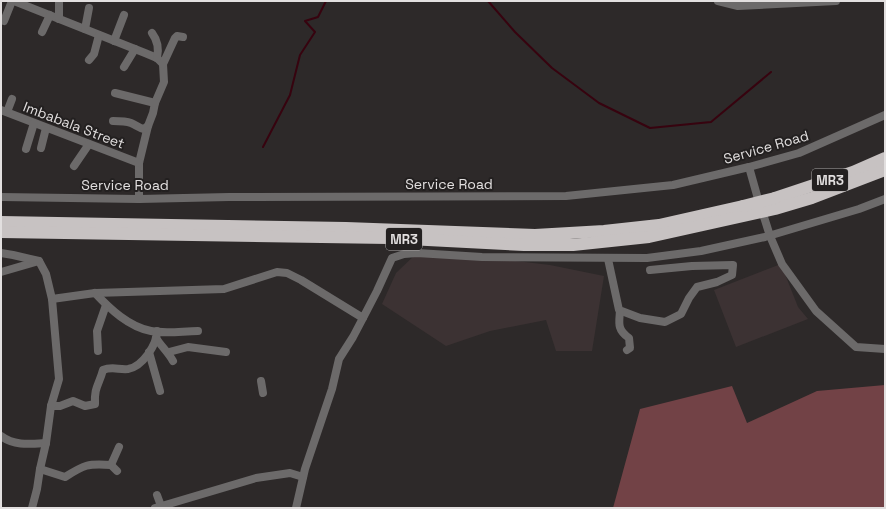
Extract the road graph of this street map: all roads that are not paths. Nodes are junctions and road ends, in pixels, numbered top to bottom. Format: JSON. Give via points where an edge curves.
{"nodes":[{"id":1,"x":13,"y":1,"type":"edge"},
{"id":2,"x":59,"y":1,"type":"edge"},
{"id":3,"x":718,"y":1,"type":"edge"},
{"id":4,"x":836,"y":1,"type":"edge"},
{"id":5,"x":89,"y":8,"type":"dead end"},
{"id":6,"x":50,"y":15,"type":"junction"},
{"id":7,"x":124,"y":15,"type":"dead end"},
{"id":8,"x":59,"y":19,"type":"junction"},
{"id":9,"x":4,"y":21,"type":"dead end"},
{"id":10,"x":85,"y":29,"type":"junction"},
{"id":11,"x":42,"y":32,"type":"dead end"},
{"id":12,"x":152,"y":34,"type":"dead end"},
{"id":13,"x":99,"y":35,"type":"junction"},
{"id":14,"x":183,"y":37,"type":"dead end"},
{"id":15,"x":114,"y":41,"type":"junction"},
{"id":16,"x":135,"y":49,"type":"junction"},
{"id":17,"x":89,"y":60,"type":"dead end"},
{"id":18,"x":160,"y":61,"type":"junction"},
{"id":19,"x":124,"y":67,"type":"dead end"},
{"id":20,"x":115,"y":93,"type":"dead end"},
{"id":21,"x":12,"y":99,"type":"dead end"},
{"id":22,"x":155,"y":103,"type":"junction"},
{"id":23,"x":4,"y":111,"type":"edge"},
{"id":24,"x":885,"y":115,"type":"edge"},
{"id":25,"x":113,"y":121,"type":"dead end"},
{"id":26,"x":34,"y":123,"type":"junction"},
{"id":27,"x":148,"y":126,"type":"junction"},
{"id":28,"x":46,"y":128,"type":"junction"},
{"id":29,"x":89,"y":144,"type":"junction"},
{"id":30,"x":41,"y":148,"type":"dead end"},
{"id":31,"x":26,"y":149,"type":"dead end"},
{"id":32,"x":885,"y":158,"type":"edge"},
{"id":33,"x":139,"y":163,"type":"junction"},
{"id":34,"x":74,"y":166,"type":"dead end"},
{"id":35,"x":749,"y":167,"type":"junction"},
{"id":36,"x":885,"y":170,"type":"edge"},
{"id":37,"x":1,"y":197,"type":"edge"},
{"id":38,"x":139,"y":199,"type":"junction"},
{"id":39,"x":885,"y":199,"type":"edge"},
{"id":40,"x":760,"y":207,"type":"dead end"},
{"id":41,"x":764,"y":217,"type":"dead end"},
{"id":42,"x":1,"y":222,"type":"edge"},
{"id":43,"x":1,"y":232,"type":"edge"},
{"id":44,"x":770,"y":236,"type":"junction"},
{"id":45,"x":1,"y":254,"type":"edge"},
{"id":46,"x":608,"y":258,"type":"junction"},
{"id":47,"x":39,"y":261,"type":"junction"},
{"id":48,"x":650,"y":270,"type":"dead end"},
{"id":49,"x":1,"y":272,"type":"edge"},
{"id":50,"x":95,"y":293,"type":"junction"},
{"id":51,"x":52,"y":299,"type":"junction"},
{"id":52,"x":106,"y":305,"type":"junction"},
{"id":53,"x":620,"y":311,"type":"junction"},
{"id":54,"x":363,"y":318,"type":"junction"},
{"id":55,"x":198,"y":331,"type":"dead end"},
{"id":56,"x":157,"y":334,"type":"junction"},
{"id":57,"x":885,"y":349,"type":"edge"},
{"id":58,"x":627,"y":350,"type":"dead end"},
{"id":59,"x":98,"y":351,"type":"dead end"},
{"id":60,"x":149,"y":352,"type":"junction"},
{"id":61,"x":169,"y":352,"type":"junction"},
{"id":62,"x":226,"y":352,"type":"dead end"},
{"id":63,"x":173,"y":361,"type":"dead end"},
{"id":64,"x":261,"y":381,"type":"dead end"},
{"id":65,"x":160,"y":391,"type":"dead end"},
{"id":66,"x":263,"y":393,"type":"dead end"},
{"id":67,"x":51,"y":406,"type":"junction"},
{"id":68,"x":3,"y":440,"type":"edge"},
{"id":69,"x":46,"y":443,"type":"junction"},
{"id":70,"x":119,"y":447,"type":"dead end"},
{"id":71,"x":40,"y":469,"type":"junction"},
{"id":72,"x":303,"y":477,"type":"junction"},
{"id":73,"x":157,"y":495,"type":"dead end"},
{"id":74,"x":158,"y":507,"type":"edge"},
{"id":75,"x":32,"y":508,"type":"edge"},
{"id":76,"x":296,"y":508,"type":"edge"}],
"edges":[{"from":1,"to":6,"type":"street"},
{"from":1,"to":9,"type":"street"},
{"from":2,"to":8,"type":"street"},
{"from":3,"to":4,"type":"street","via":[[738,6]]},
{"from":5,"to":10,"type":"street"},
{"from":6,"to":8,"type":"street"},
{"from":6,"to":11,"type":"street"},
{"from":7,"to":15,"type":"street"},
{"from":8,"to":10,"type":"street"},
{"from":10,"to":13,"type":"street"},
{"from":12,"to":18,"type":"street","via":[[158,44]]},
{"from":13,"to":15,"type":"street"},
{"from":13,"to":17,"type":"street","via":[[94,54]]},
{"from":14,"to":18,"type":"street","via":[[175,38]]},
{"from":15,"to":16,"type":"street"},
{"from":16,"to":18,"type":"street"},
{"from":16,"to":19,"type":"street"},
{"from":18,"to":22,"type":"street","via":[[164,82]]},
{"from":20,"to":22,"type":"street"},
{"from":21,"to":23,"type":"street"},
{"from":22,"to":27,"type":"street"},
{"from":23,"to":26,"type":"street","name":"Imbabala Street"},
{"from":24,"to":35,"type":"street","name":"Service Road","via":[[799,153]]},
{"from":25,"to":27,"type":"street","via":[[131,123],[144,129]]},
{"from":26,"to":28,"type":"street","name":"Imbabala Street"},
{"from":26,"to":31,"type":"street"},
{"from":27,"to":33,"type":"street"},
{"from":28,"to":29,"type":"street","name":"Imbabala Street"},
{"from":28,"to":30,"type":"street"},
{"from":29,"to":33,"type":"street","name":"Imbabala Street"},
{"from":29,"to":34,"type":"street"},
{"from":32,"to":42,"type":"highway","number":"MR3","bridge":true,"via":[[853,172],[774,198],[659,225],[604,231],[536,235],[338,228]]},
{"from":33,"to":38,"type":"street"},
{"from":35,"to":38,"type":"street","name":"Service Road","via":[[673,184],[566,196]]},
{"from":35,"to":40,"type":"street"},
{"from":36,"to":43,"type":"highway","number":"MR3","via":[[775,209],[649,238],[573,245],[381,238]]},
{"from":37,"to":38,"type":"street","name":"Service Road"},
{"from":39,"to":44,"type":"street"},
{"from":41,"to":44,"type":"street"},
{"from":44,"to":46,"type":"street","via":[[693,252],[647,258]]},
{"from":44,"to":57,"type":"street","via":[[782,264],[816,311],[856,346]]},
{"from":45,"to":47,"type":"street"},
{"from":46,"to":53,"type":"street"},
{"from":46,"to":54,"type":"street","via":[[404,254],[392,258]]},
{"from":47,"to":49,"type":"street"},
{"from":47,"to":51,"type":"street","via":[[46,274]]},
{"from":48,"to":53,"type":"street","via":[[733,265],[732,275],[697,287],[681,314],[665,322],[640,318]]},
{"from":50,"to":51,"type":"street"},
{"from":50,"to":52,"type":"street"},
{"from":50,"to":54,"type":"street","via":[[224,289],[277,272],[287,273],[301,280]]},
{"from":51,"to":67,"type":"street","via":[[59,379]]},
{"from":52,"to":56,"type":"street","via":[[134,325]]},
{"from":52,"to":59,"type":"street","via":[[97,331]]},
{"from":53,"to":58,"type":"street","via":[[620,331],[629,338],[630,348]]},
{"from":54,"to":72,"type":"street","via":[[339,359],[332,389]]},
{"from":55,"to":56,"type":"street"},
{"from":56,"to":60,"type":"street"},
{"from":56,"to":61,"type":"street","via":[[162,346]]},
{"from":60,"to":65,"type":"street"},
{"from":60,"to":67,"type":"street","via":[[138,364],[130,368],[110,367],[104,370],[96,387],[95,404],[85,406],[73,401]]},
{"from":61,"to":62,"type":"street","via":[[188,347]]},
{"from":61,"to":63,"type":"street"},
{"from":64,"to":66,"type":"street"},
{"from":67,"to":69,"type":"street"},
{"from":68,"to":69,"type":"street","via":[[22,444]]},
{"from":69,"to":71,"type":"street"},
{"from":70,"to":71,"type":"street","via":[[114,468],[94,463],[65,476]]},
{"from":71,"to":75,"type":"street"},
{"from":72,"to":74,"type":"street","via":[[290,473],[256,478]]},
{"from":72,"to":76,"type":"street"},
{"from":73,"to":74,"type":"street"}]}
